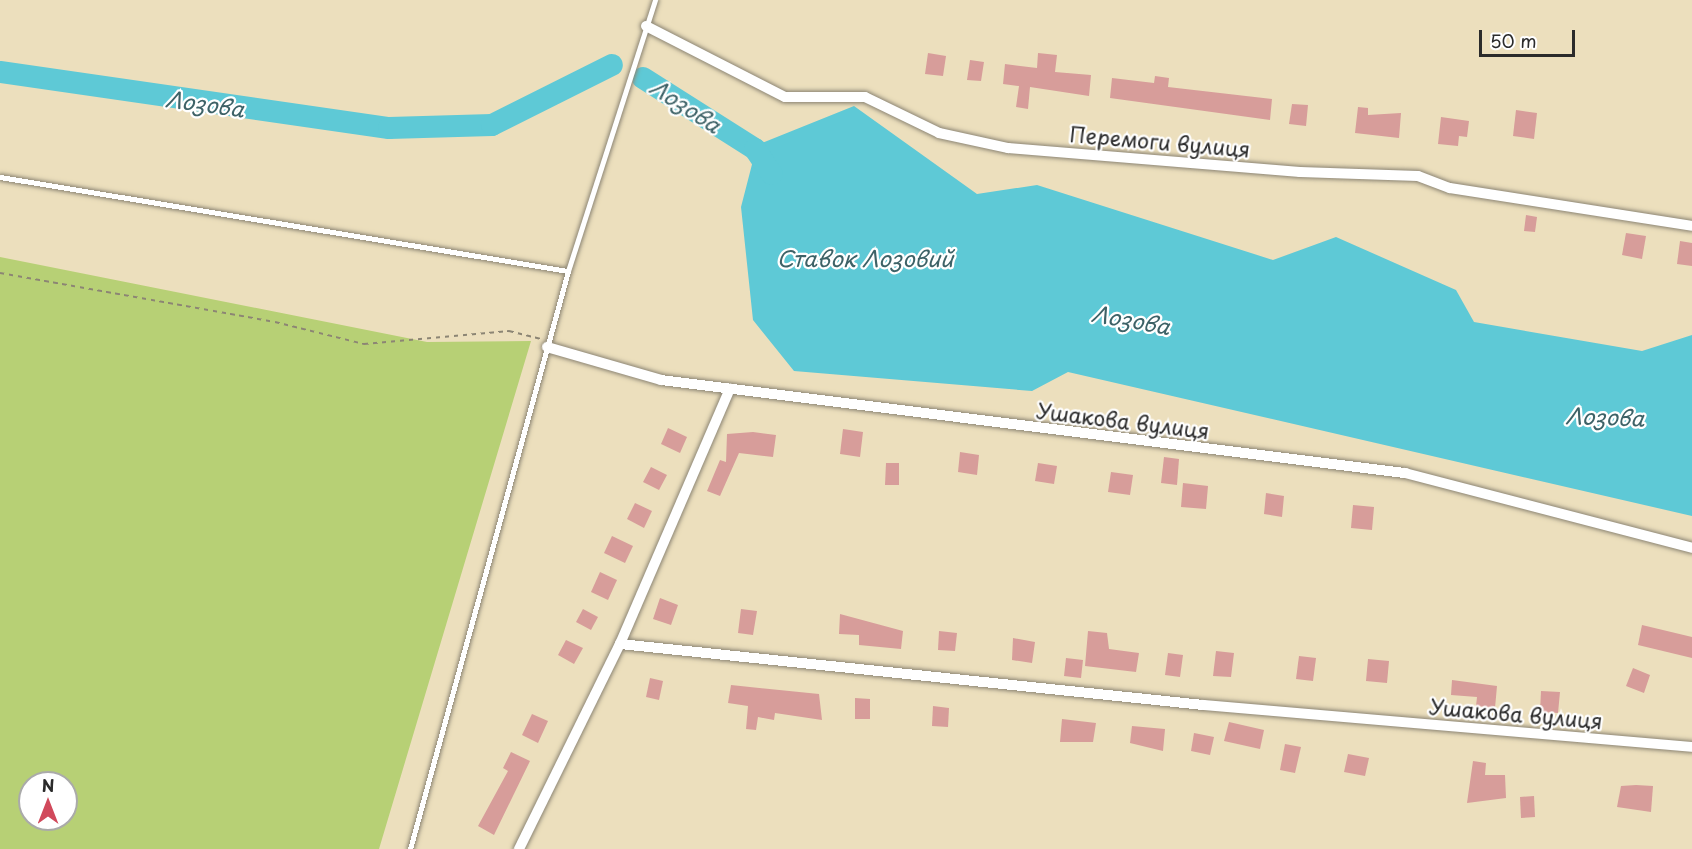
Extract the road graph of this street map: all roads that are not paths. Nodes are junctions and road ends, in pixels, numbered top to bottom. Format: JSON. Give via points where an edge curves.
{"nodes":[{"id":1,"x":655,"y":0,"type":"edge"},
{"id":2,"x":646,"y":26,"type":"junction"},
{"id":3,"x":0,"y":177,"type":"edge"},
{"id":4,"x":1692,"y":226,"type":"edge"},
{"id":5,"x":568,"y":271,"type":"junction"},
{"id":6,"x":548,"y":344,"type":"junction"},
{"id":7,"x":730,"y":388,"type":"junction"},
{"id":8,"x":1692,"y":548,"type":"edge"},
{"id":9,"x":620,"y":644,"type":"junction"},
{"id":10,"x":1692,"y":747,"type":"edge"},
{"id":11,"x":410,"y":849,"type":"edge"},
{"id":12,"x":519,"y":849,"type":"edge"}],
"edges":[{"from":1,"to":2,"type":"lane"},
{"from":2,"to":4,"type":"street","name":"Перемоги вулиця","via":[[785,97],[865,97],[939,133],[1008,148],[1300,172],[1418,176],[1450,188]]},
{"from":2,"to":5,"type":"lane"},
{"from":3,"to":5,"type":"lane"},
{"from":5,"to":6,"type":"lane"},
{"from":6,"to":7,"type":"street","name":"Ушакова вулиця","via":[[661,380]]},
{"from":6,"to":11,"type":"lane"},
{"from":7,"to":8,"type":"street","name":"Ушакова вулиця","via":[[1405,472]]},
{"from":7,"to":9,"type":"street"},
{"from":9,"to":10,"type":"street","name":"Ушакова вулиця","via":[[1215,706]]},
{"from":9,"to":12,"type":"street"}]}
